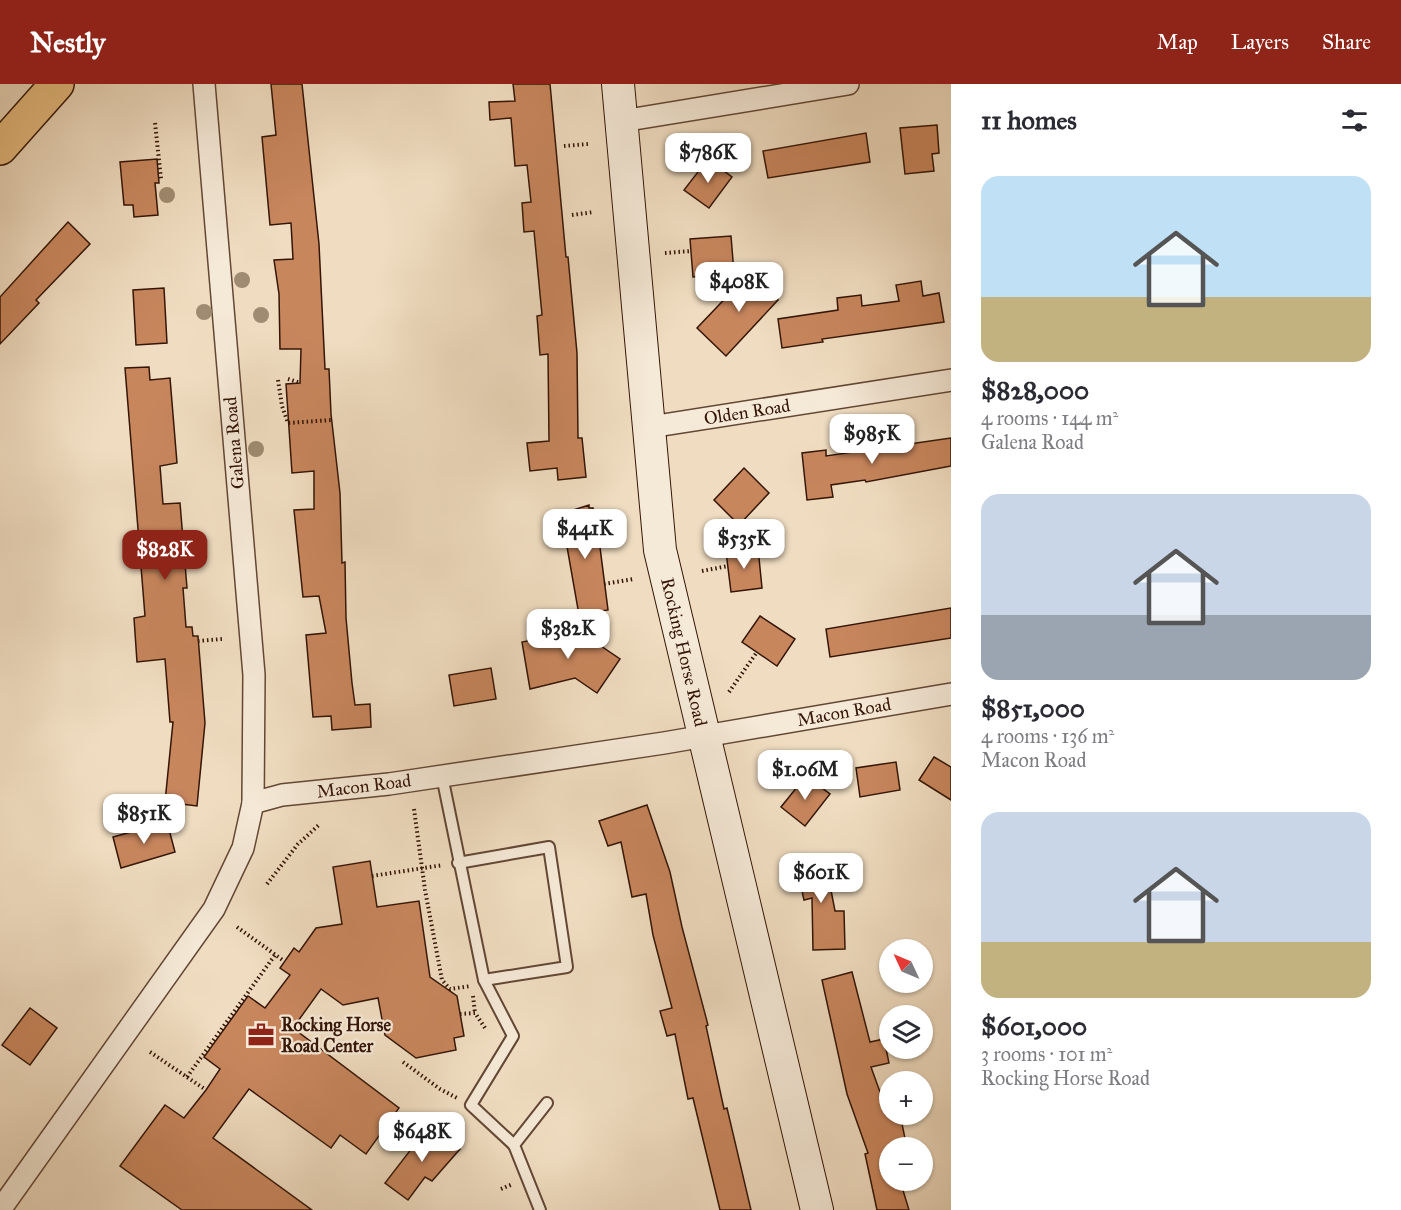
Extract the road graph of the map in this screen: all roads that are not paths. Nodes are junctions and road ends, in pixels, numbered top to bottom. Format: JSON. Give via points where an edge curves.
{"nodes":[{"id":1,"x":57,"y":84,"type":"edge"},
{"id":2,"x":204,"y":84,"type":"edge"},
{"id":3,"x":618,"y":84,"type":"edge"},
{"id":4,"x":848,"y":84,"type":"edge"},
{"id":5,"x":622,"y":121,"type":"junction"},
{"id":6,"x":0,"y":148,"type":"edge"},
{"id":7,"x":951,"y":380,"type":"edge"},
{"id":8,"x":650,"y":427,"type":"junction"},
{"id":9,"x":951,"y":694,"type":"edge"},
{"id":10,"x":704,"y":736,"type":"junction"},
{"id":11,"x":442,"y":776,"type":"junction"},
{"id":12,"x":253,"y":803,"type":"junction"},
{"id":13,"x":458,"y":863,"type":"junction"},
{"id":14,"x":484,"y":980,"type":"junction"},
{"id":15,"x":547,"y":1103,"type":"dead end"},
{"id":16,"x":514,"y":1145,"type":"junction"},
{"id":17,"x":0,"y":1210,"type":"edge"},
{"id":18,"x":540,"y":1210,"type":"edge"},
{"id":19,"x":816,"y":1210,"type":"edge"}],
"edges":[{"from":1,"to":6,"type":"main road"},
{"from":2,"to":12,"type":"street","name":"Galena Road","via":[[254,675]]},
{"from":3,"to":5,"type":"street","name":"Rocking Horse Road"},
{"from":4,"to":5,"type":"street"},
{"from":5,"to":8,"type":"street","name":"Rocking Horse Road"},
{"from":7,"to":8,"type":"street","name":"Olden Road"},
{"from":8,"to":10,"type":"street","name":"Rocking Horse Road","via":[[660,550]]},
{"from":9,"to":10,"type":"street","name":"Macon Road"},
{"from":10,"to":11,"type":"street","name":"Macon Road"},
{"from":10,"to":19,"type":"street","name":"Rocking Horse Road"},
{"from":11,"to":12,"type":"street","name":"Macon Road","via":[[282,795]]},
{"from":11,"to":13,"type":"lane"},
{"from":12,"to":17,"type":"street","via":[[243,848],[214,909]]},
{"from":13,"to":14,"type":"lane"},
{"from":13,"to":14,"type":"lane","via":[[549,847],[567,967]]},
{"from":14,"to":16,"type":"lane","via":[[513,1036],[471,1105]]},
{"from":15,"to":16,"type":"lane"},
{"from":16,"to":18,"type":"lane"}]}
